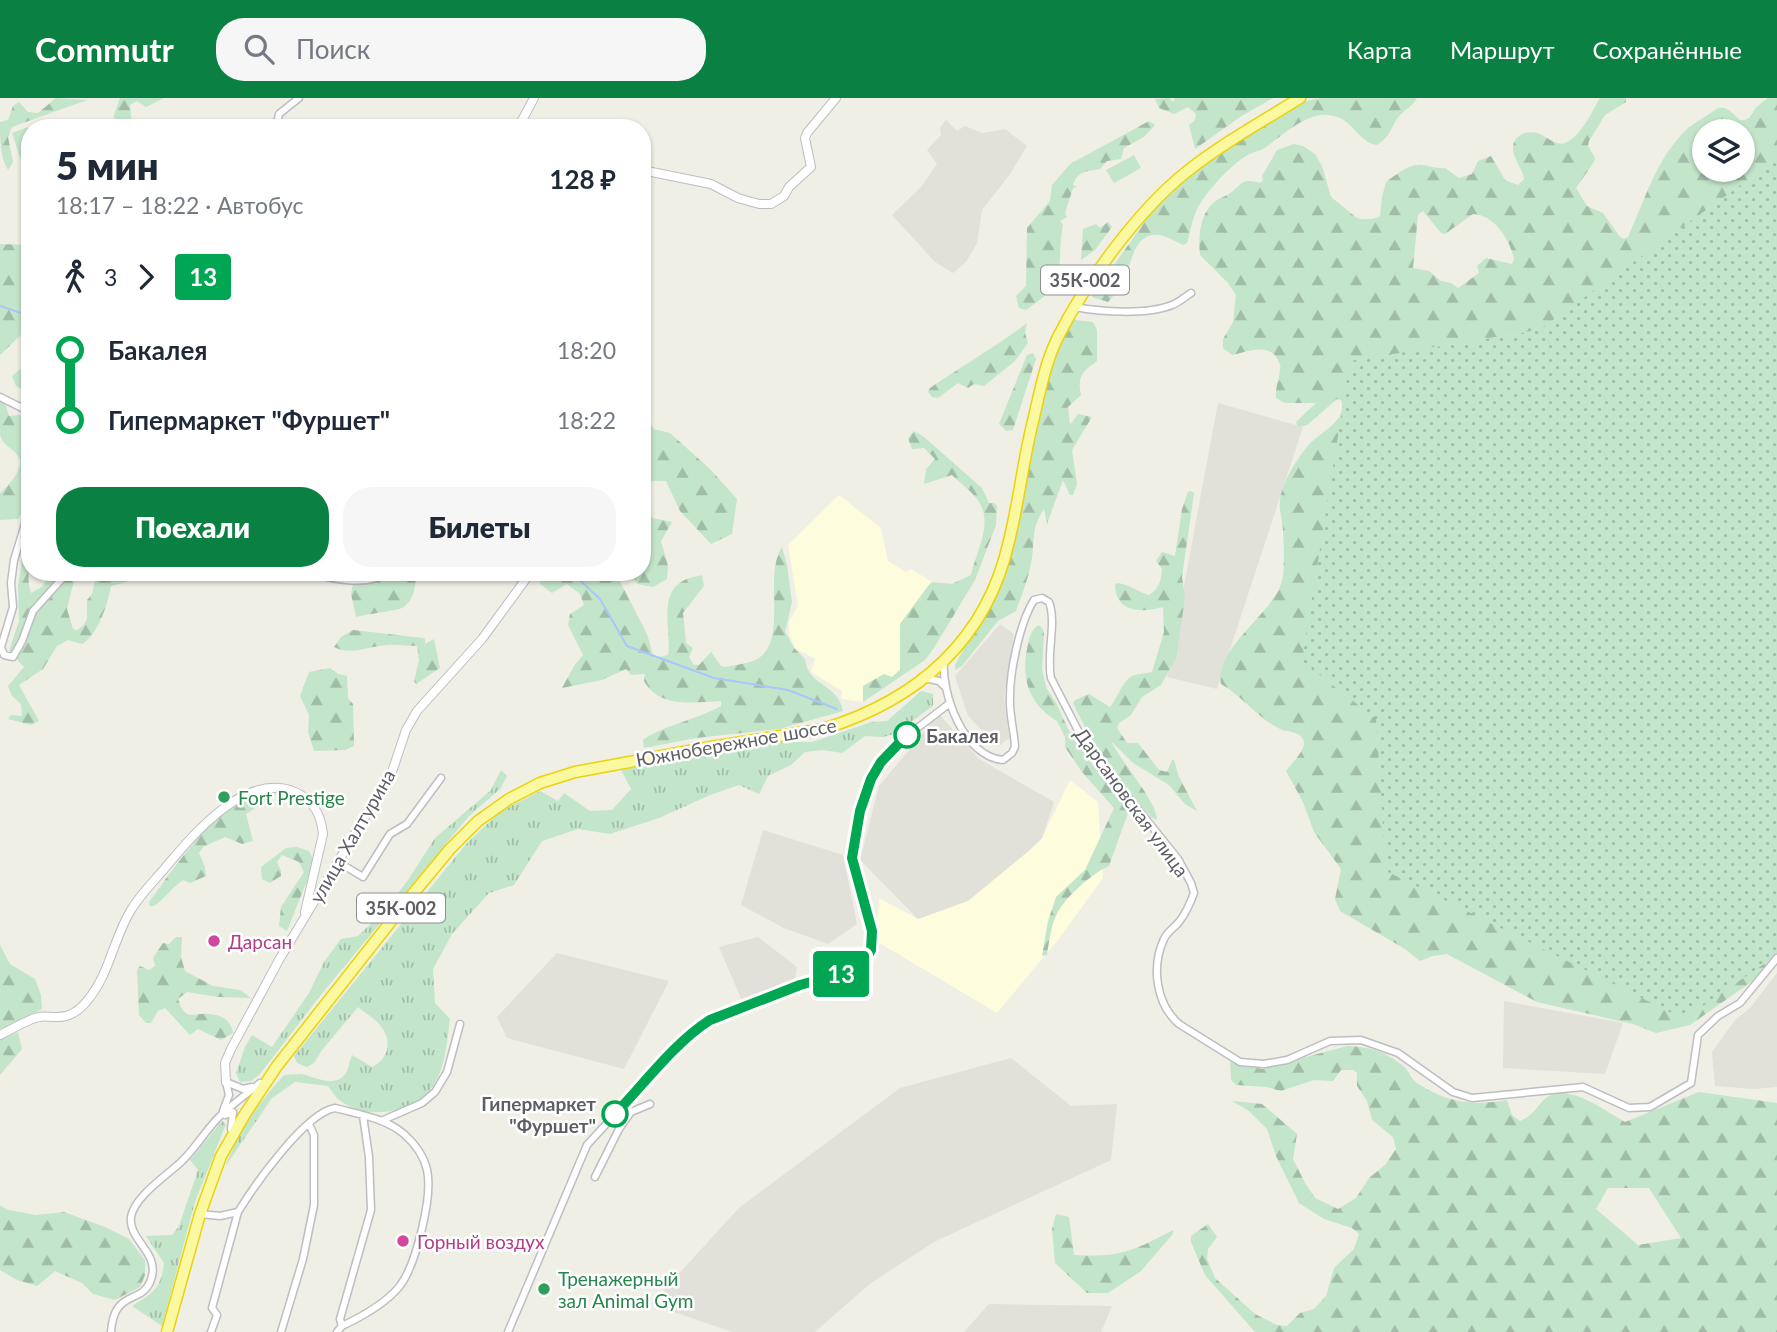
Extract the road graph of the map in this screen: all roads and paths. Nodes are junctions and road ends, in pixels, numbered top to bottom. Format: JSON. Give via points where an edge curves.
{"nodes":[{"id":1,"x":299,"y":98,"type":"edge"},
{"id":2,"x":534,"y":98,"type":"edge"},
{"id":3,"x":836,"y":98,"type":"edge"},
{"id":4,"x":1290,"y":98,"type":"edge"},
{"id":5,"x":1300,"y":98,"type":"edge"},
{"id":6,"x":278,"y":119,"type":"edge"},
{"id":7,"x":523,"y":119,"type":"edge"},
{"id":8,"x":651,"y":172,"type":"edge"},
{"id":9,"x":1191,"y":293,"type":"dead end"},
{"id":10,"x":1074,"y":307,"type":"junction"},
{"id":11,"x":0,"y":397,"type":"edge"},
{"id":12,"x":21,"y":408,"type":"edge"},
{"id":13,"x":21,"y":533,"type":"edge"},
{"id":14,"x":60,"y":581,"type":"edge"},
{"id":15,"x":524,"y":581,"type":"edge"},
{"id":16,"x":951,"y":650,"type":"junction"},
{"id":17,"x":944,"y":661,"type":"junction"},
{"id":18,"x":918,"y":682,"type":"junction"},
{"id":19,"x":944,"y":686,"type":"junction"},
{"id":20,"x":950,"y":703,"type":"junction"},
{"id":21,"x":837,"y":723,"type":"junction"},
{"id":22,"x":441,"y":778,"type":"dead end"},
{"id":23,"x":338,"y":862,"type":"junction"},
{"id":24,"x":303,"y":920,"type":"junction"},
{"id":25,"x":1777,"y":958,"type":"edge"},
{"id":26,"x":460,"y":1024,"type":"dead end"},
{"id":27,"x":0,"y":1035,"type":"edge"},
{"id":28,"x":226,"y":1082,"type":"junction"},
{"id":29,"x":260,"y":1083,"type":"junction"},
{"id":30,"x":235,"y":1087,"type":"junction"},
{"id":31,"x":229,"y":1095,"type":"junction"},
{"id":32,"x":247,"y":1102,"type":"junction"},
{"id":33,"x":650,"y":1104,"type":"dead end"},
{"id":34,"x":232,"y":1110,"type":"junction"},
{"id":35,"x":220,"y":1116,"type":"junction"},
{"id":36,"x":363,"y":1116,"type":"junction"},
{"id":37,"x":381,"y":1121,"type":"junction"},
{"id":38,"x":309,"y":1124,"type":"junction"},
{"id":39,"x":235,"y":1128,"type":"junction"},
{"id":40,"x":595,"y":1177,"type":"dead end"},
{"id":41,"x":239,"y":1212,"type":"junction"},
{"id":42,"x":200,"y":1214,"type":"junction"},
{"id":43,"x":339,"y":1329,"type":"edge"},
{"id":44,"x":111,"y":1332,"type":"edge"},
{"id":45,"x":165,"y":1332,"type":"edge"},
{"id":46,"x":211,"y":1332,"type":"edge"},
{"id":47,"x":281,"y":1332,"type":"edge"},
{"id":48,"x":508,"y":1332,"type":"edge"}],
"edges":[{"from":1,"to":6,"type":"street"},
{"from":2,"to":7,"type":"street"},
{"from":3,"to":8,"type":"street","via":[[805,138],[811,167],[771,204],[738,198],[711,184]]},
{"from":4,"to":16,"type":"highway","name":"Южнобережное шоссе","number":"35К-002","via":[[1198,157],[1158,190],[1122,230],[1067,306],[1045,351],[995,569],[974,615]]},
{"from":5,"to":10,"type":"highway","name":"Южнобережное шоссе","number":"35К-002","via":[[1204,160],[1164,192],[1132,227]]},
{"from":9,"to":10,"type":"street","via":[[1171,305],[1142,310],[1102,312]]},
{"from":10,"to":17,"type":"highway","name":"Южнобережное шоссе","number":"35К-002","via":[[1047,364],[996,586],[978,620]]},
{"from":11,"to":12,"type":"street"},
{"from":13,"to":14,"type":"street","via":[[12,572],[13,607],[1,647],[4,655],[13,657],[33,611]]},
{"from":15,"to":23,"type":"street","name":"улица Халтурина","via":[[468,656],[417,711],[392,772]]},
{"from":16,"to":17,"type":"street"},
{"from":16,"to":18,"type":"highway","name":"Южнобережное шоссе"},
{"from":17,"to":18,"type":"highway","name":"Южнобережное шоссе"},
{"from":17,"to":19,"type":"street","name":"Дарсановская улица"},
{"from":18,"to":19,"type":"street","via":[[939,681]]},
{"from":18,"to":21,"type":"highway","name":"Южнобережное шоссе"},
{"from":18,"to":21,"type":"highway","name":"Южнобережное шоссе","via":[[873,711]]},
{"from":19,"to":20,"type":"street","name":"Дарсановская улица"},
{"from":20,"to":25,"type":"street","name":"Дарсановская улица","via":[[976,748],[990,759],[1003,760],[1012,753],[1013,669],[1027,610],[1034,600],[1049,602],[1051,678],[1084,742],[1178,859],[1194,893],[1165,937],[1157,968],[1158,992],[1170,1017],[1240,1062],[1287,1060],[1330,1041],[1361,1040],[1398,1053],[1453,1092],[1472,1098],[1583,1087],[1629,1108],[1650,1107],[1691,1083],[1698,1035],[1740,1003]]},
{"from":20,"to":48,"type":"street","via":[[894,746],[871,779],[860,811],[852,858],[872,931],[866,958],[847,972],[710,1020],[673,1051],[587,1145]]},
{"from":21,"to":29,"type":"highway","name":"Южнобережное шоссе","number":"35К-002","via":[[573,767],[505,796],[448,845]]},
{"from":21,"to":32,"type":"highway","name":"Южнобережное шоссе","number":"35К-002","via":[[575,772],[509,799],[450,849]]},
{"from":22,"to":23,"type":"street","via":[[407,824],[390,834],[363,877]]},
{"from":23,"to":24,"type":"street","name":"улица Халтурина"},
{"from":24,"to":27,"type":"street","via":[[323,834],[319,815],[307,799],[284,789],[247,795],[192,836],[131,910],[102,981],[87,1002],[68,1016],[39,1017]]},
{"from":24,"to":28,"type":"street","name":"улица Халтурина","via":[[231,1049],[225,1063]]},
{"from":26,"to":37,"type":"street","via":[[447,1072],[435,1092],[422,1103]]},
{"from":28,"to":30,"type":"street"},
{"from":28,"to":31,"type":"street"},
{"from":29,"to":30,"type":"street"},
{"from":29,"to":32,"type":"highway","name":"Южнобережное шоссе"},
{"from":30,"to":32,"type":"street"},
{"from":31,"to":34,"type":"street"},
{"from":31,"to":35,"type":"street"},
{"from":32,"to":34,"type":"street"},
{"from":32,"to":39,"type":"highway","name":"Южнобережное шоссе"},
{"from":33,"to":40,"type":"street","via":[[631,1112]]},
{"from":34,"to":35,"type":"street"},
{"from":34,"to":39,"type":"street"},
{"from":35,"to":44,"type":"street","via":[[132,1213],[131,1222],[152,1261],[153,1275],[148,1287],[119,1304]]},
{"from":36,"to":37,"type":"street"},
{"from":36,"to":38,"type":"street","via":[[328,1109]]},
{"from":36,"to":43,"type":"street","via":[[371,1210]]},
{"from":37,"to":43,"type":"street","via":[[404,1134],[420,1152],[427,1171],[420,1234],[407,1275],[397,1290]]},
{"from":38,"to":41,"type":"street","via":[[261,1178]]},
{"from":38,"to":47,"type":"street","via":[[314,1135],[314,1205]]},
{"from":39,"to":42,"type":"highway","name":"Южнобережное шоссе"},
{"from":39,"to":45,"type":"highway","name":"Южнобережное шоссе","via":[[207,1173],[183,1250]]},
{"from":41,"to":42,"type":"street"},
{"from":41,"to":46,"type":"street","via":[[212,1308],[217,1315]]},
{"from":42,"to":45,"type":"highway","name":"Южнобережное шоссе"}]}
